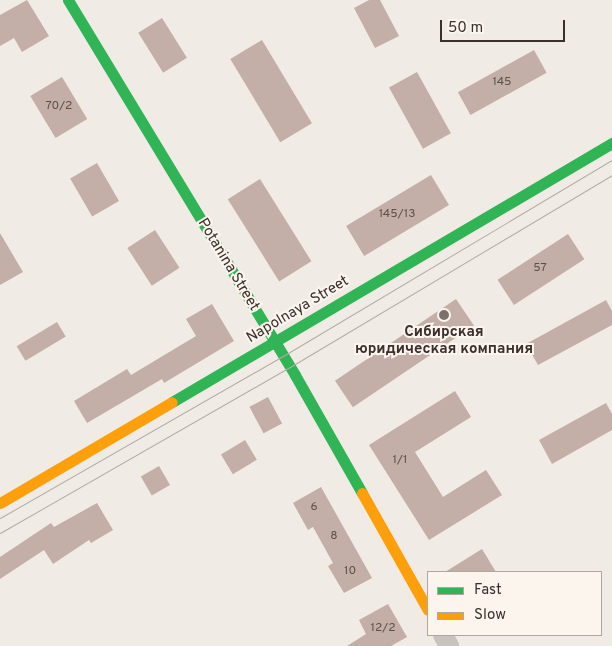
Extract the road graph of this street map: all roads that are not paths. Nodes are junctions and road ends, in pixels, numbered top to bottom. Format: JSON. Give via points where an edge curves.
{"nodes":[{"id":1,"x":68,"y":0,"type":"edge"},
{"id":2,"x":612,"y":143,"type":"edge"},
{"id":3,"x":274,"y":341,"type":"junction"},
{"id":4,"x":0,"y":503,"type":"edge"},
{"id":5,"x":427,"y":608,"type":"edge"}],
"edges":[{"from":1,"to":3,"type":"street","name":"Potanina Street"},
{"from":2,"to":3,"type":"street","name":"Napolnaya Street"},
{"from":3,"to":4,"type":"street","name":"Napolnaya Street"},
{"from":3,"to":5,"type":"street","name":"Potanina Street"}]}
